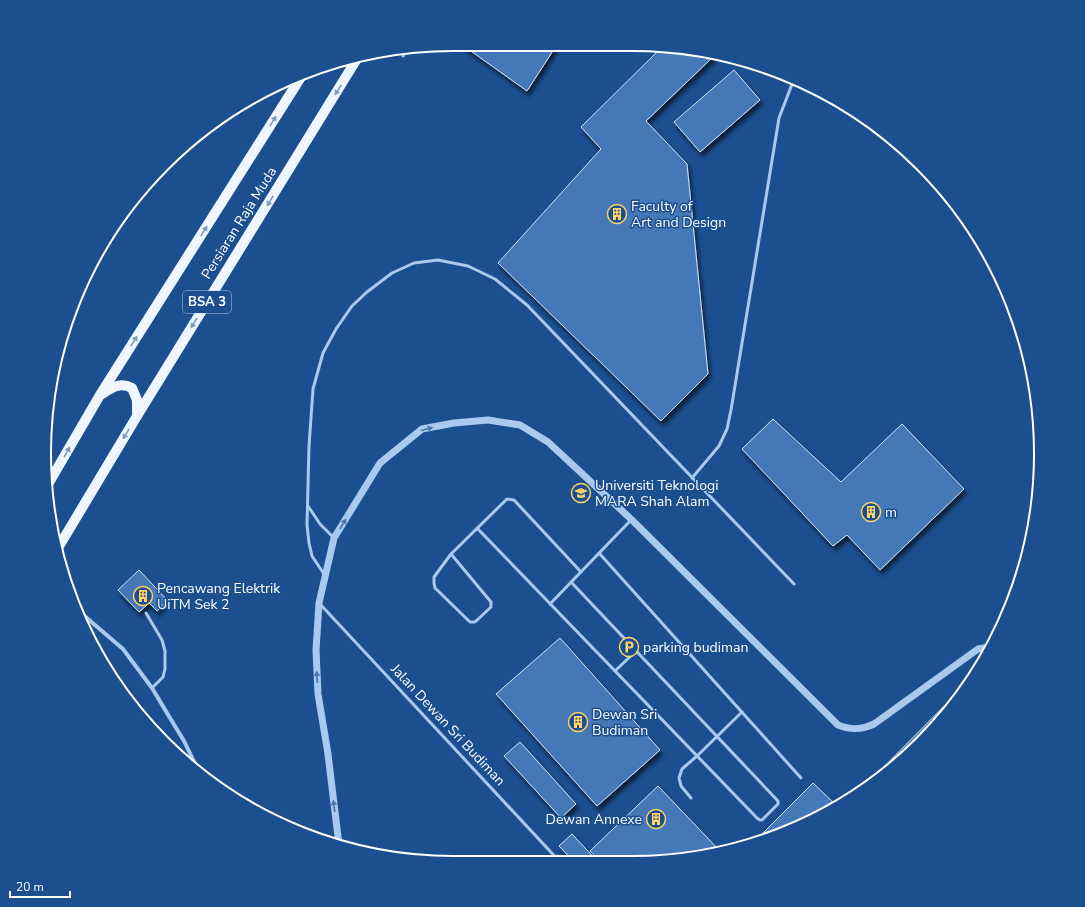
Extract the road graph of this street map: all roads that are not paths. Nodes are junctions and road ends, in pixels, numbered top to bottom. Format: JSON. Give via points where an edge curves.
{"nodes":[{"id":1,"x":353,"y":64,"type":"edge"},
{"id":2,"x":297,"y":83,"type":"edge"},
{"id":3,"x":792,"y":85,"type":"edge"},
{"id":4,"x":100,"y":395,"type":"junction"},
{"id":5,"x":137,"y":416,"type":"junction"},
{"id":6,"x":52,"y":478,"type":"edge"},
{"id":7,"x":692,"y":478,"type":"junction"},
{"id":8,"x":308,"y":506,"type":"junction"},
{"id":9,"x":632,"y":520,"type":"junction"},
{"id":10,"x":477,"y":528,"type":"junction"},
{"id":11,"x":334,"y":538,"type":"junction"},
{"id":12,"x":61,"y":542,"type":"edge"},
{"id":13,"x":599,"y":553,"type":"junction"},
{"id":14,"x":451,"y":554,"type":"junction"},
{"id":15,"x":581,"y":572,"type":"junction"},
{"id":16,"x":325,"y":576,"type":"junction"},
{"id":17,"x":571,"y":582,"type":"junction"},
{"id":18,"x":794,"y":584,"type":"dead end"},
{"id":19,"x":319,"y":603,"type":"junction"},
{"id":20,"x":550,"y":604,"type":"junction"},
{"id":21,"x":146,"y":613,"type":"dead end"},
{"id":22,"x":87,"y":620,"type":"edge"},
{"id":23,"x":984,"y":648,"type":"edge"},
{"id":24,"x":636,"y":651,"type":"junction"},
{"id":25,"x":615,"y":671,"type":"junction"},
{"id":26,"x":152,"y":688,"type":"junction"},
{"id":27,"x":742,"y":712,"type":"junction"},
{"id":28,"x":717,"y":736,"type":"junction"},
{"id":29,"x":697,"y":756,"type":"junction"},
{"id":30,"x":194,"y":761,"type":"edge"},
{"id":31,"x":801,"y":778,"type":"dead end"},
{"id":32,"x":692,"y":798,"type":"dead end"},
{"id":33,"x":338,"y":839,"type":"edge"},
{"id":34,"x":554,"y":856,"type":"edge"}],
"edges":[{"from":1,"to":5,"type":"main road","name":"Persiaran Raja Muda","number":"BSA 3","one_way":true},
{"from":4,"to":2,"type":"main road","name":"Persiaran Raja Muda","number":"BSA 3","one_way":true},
{"from":3,"to":7,"type":"lane","via":[[778,118],[727,429],[718,446]]},
{"from":4,"to":5,"type":"main road","via":[[115,386],[127,385],[132,388],[137,400]]},
{"from":6,"to":4,"type":"main road","name":"Persiaran Raja Muda","number":"BSA 3","one_way":true},
{"from":5,"to":12,"type":"main road","name":"Persiaran Raja Muda","number":"BSA 3","one_way":true},
{"from":7,"to":8,"type":"lane","via":[[527,305],[495,279],[468,266],[438,260],[414,263],[392,273],[367,292],[352,306],[322,353],[313,389]]},
{"from":7,"to":18,"type":"lane"},
{"from":8,"to":11,"type":"lane","via":[[320,524]]},
{"from":8,"to":16,"type":"lane","via":[[307,525],[312,556]]},
{"from":11,"to":9,"type":"street","one_way":true,"via":[[380,463],[422,429],[488,420],[520,425],[548,442]]},
{"from":9,"to":13,"type":"lane"},
{"from":9,"to":23,"type":"street","via":[[838,725],[858,729],[874,724],[978,649]]},
{"from":10,"to":14,"type":"lane"},
{"from":10,"to":15,"type":"lane","via":[[507,499],[514,500]]},
{"from":10,"to":20,"type":"lane"},
{"from":11,"to":16,"type":"street"},
{"from":13,"to":15,"type":"lane"},
{"from":13,"to":27,"type":"lane"},
{"from":14,"to":14,"type":"lane","via":[[434,578],[434,583],[470,622],[475,622],[491,607],[491,602]]},
{"from":15,"to":17,"type":"lane"},
{"from":16,"to":19,"type":"street"},
{"from":17,"to":20,"type":"lane"},
{"from":17,"to":24,"type":"lane"},
{"from":33,"to":19,"type":"street","one_way":true,"via":[[318,694],[316,650]]},
{"from":19,"to":34,"type":"lane","name":"Jalan Dewan Sri Budiman"},
{"from":20,"to":25,"type":"lane"},
{"from":21,"to":26,"type":"lane","via":[[162,640],[165,651],[163,677]]},
{"from":22,"to":26,"type":"street","via":[[123,649]]},
{"from":24,"to":25,"type":"lane"},
{"from":24,"to":28,"type":"lane"},
{"from":25,"to":29,"type":"lane"},
{"from":26,"to":30,"type":"street"},
{"from":27,"to":28,"type":"lane"},
{"from":27,"to":31,"type":"lane"},
{"from":28,"to":29,"type":"lane"},
{"from":28,"to":29,"type":"lane","via":[[778,801],[778,804],[760,820]]},
{"from":29,"to":32,"type":"lane","via":[[682,769],[679,778],[681,786]]}]}
